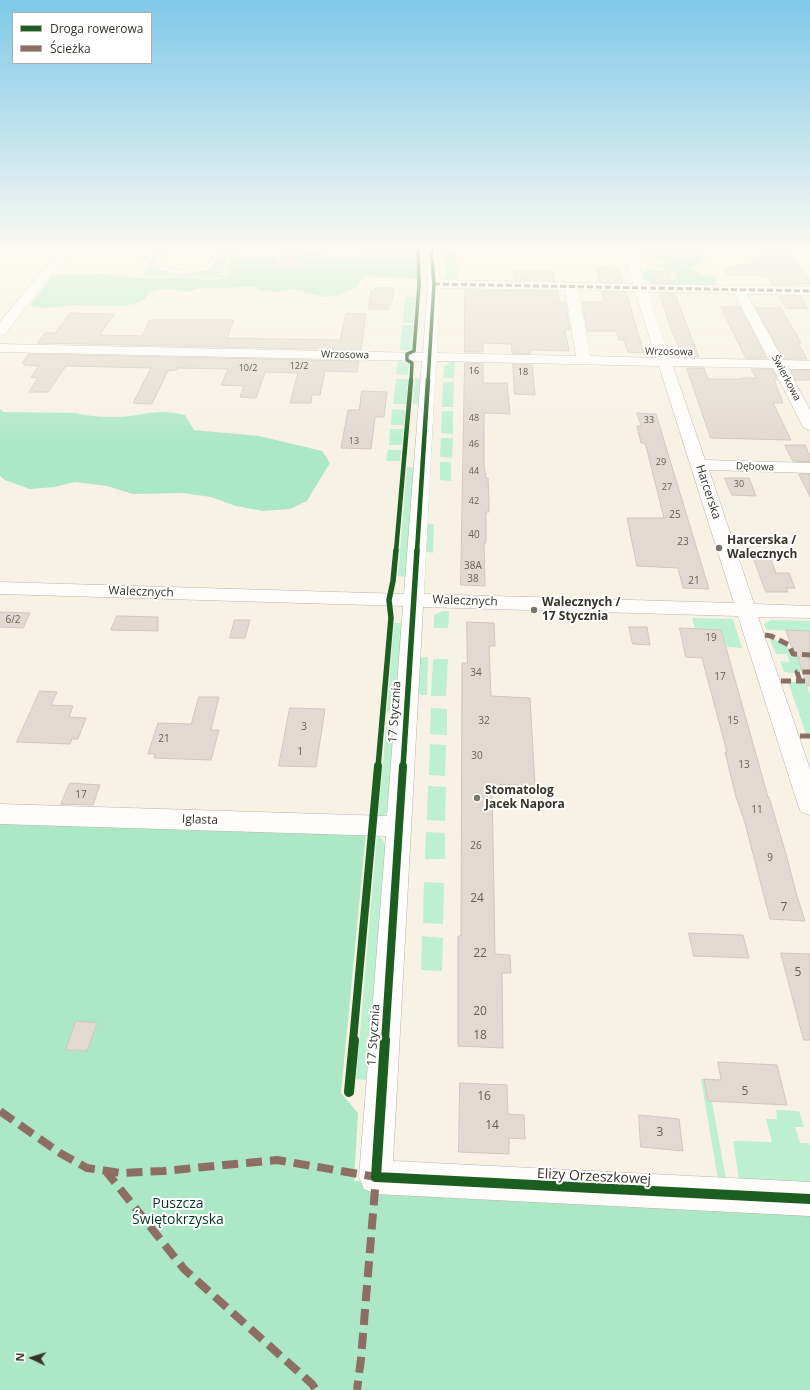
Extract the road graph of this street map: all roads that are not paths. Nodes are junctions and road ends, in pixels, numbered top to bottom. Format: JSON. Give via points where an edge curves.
{"nodes":[{"id":1,"x":15,"y":312,"type":"edge"},
{"id":2,"x":432,"y":312,"type":"edge"},
{"id":3,"x":575,"y":312,"type":"edge"},
{"id":4,"x":648,"y":312,"type":"edge"},
{"id":5,"x":751,"y":312,"type":"edge"},
{"id":6,"x":0,"y":331,"type":"edge"},
{"id":7,"x":0,"y":348,"type":"edge"},
{"id":8,"x":428,"y":357,"type":"junction"},
{"id":9,"x":584,"y":360,"type":"junction"},
{"id":10,"x":665,"y":361,"type":"junction"},
{"id":11,"x":778,"y":364,"type":"junction"},
{"id":12,"x":810,"y":365,"type":"edge"},
{"id":13,"x":810,"y":425,"type":"edge"},
{"id":14,"x":699,"y":465,"type":"junction"},
{"id":15,"x":810,"y":468,"type":"edge"},
{"id":16,"x":0,"y":588,"type":"edge"},
{"id":17,"x":414,"y":600,"type":"junction"},
{"id":18,"x":747,"y":610,"type":"junction"},
{"id":19,"x":810,"y":612,"type":"edge"},
{"id":20,"x":810,"y":805,"type":"edge"},
{"id":21,"x":0,"y":814,"type":"edge"},
{"id":22,"x":399,"y":826,"type":"junction"},
{"id":23,"x":376,"y":1177,"type":"joint"},
{"id":24,"x":810,"y":1199,"type":"edge"}],
"edges":[{"from":1,"to":6,"type":"street"},
{"from":2,"to":8,"type":"street","name":"17 Stycznia"},
{"from":3,"to":9,"type":"street"},
{"from":4,"to":10,"type":"street","name":"Harcerska"},
{"from":5,"to":11,"type":"street","name":"Świerkowa"},
{"from":7,"to":8,"type":"street","name":"Wrzosowa"},
{"from":8,"to":9,"type":"street","name":"Wrzosowa"},
{"from":8,"to":17,"type":"street","name":"17 Stycznia"},
{"from":9,"to":10,"type":"street","name":"Wrzosowa"},
{"from":10,"to":11,"type":"street","name":"Wrzosowa"},
{"from":10,"to":14,"type":"street","name":"Harcerska"},
{"from":11,"to":12,"type":"street","name":"Wrzosowa"},
{"from":11,"to":13,"type":"street","name":"Świerkowa"},
{"from":14,"to":15,"type":"street","name":"Dębowa"},
{"from":14,"to":18,"type":"street","name":"Harcerska"},
{"from":16,"to":17,"type":"street","name":"Walecznych"},
{"from":17,"to":18,"type":"street","name":"Walecznych"},
{"from":17,"to":22,"type":"street","name":"17 Stycznia"},
{"from":18,"to":19,"type":"street","name":"Walecznych"},
{"from":18,"to":20,"type":"street","name":"Harcerska"},
{"from":21,"to":22,"type":"street","name":"Iglasta"},
{"from":22,"to":23,"type":"street","name":"17 Stycznia"},
{"from":23,"to":24,"type":"street","name":"Elizy Orzeszkowej"}]}
